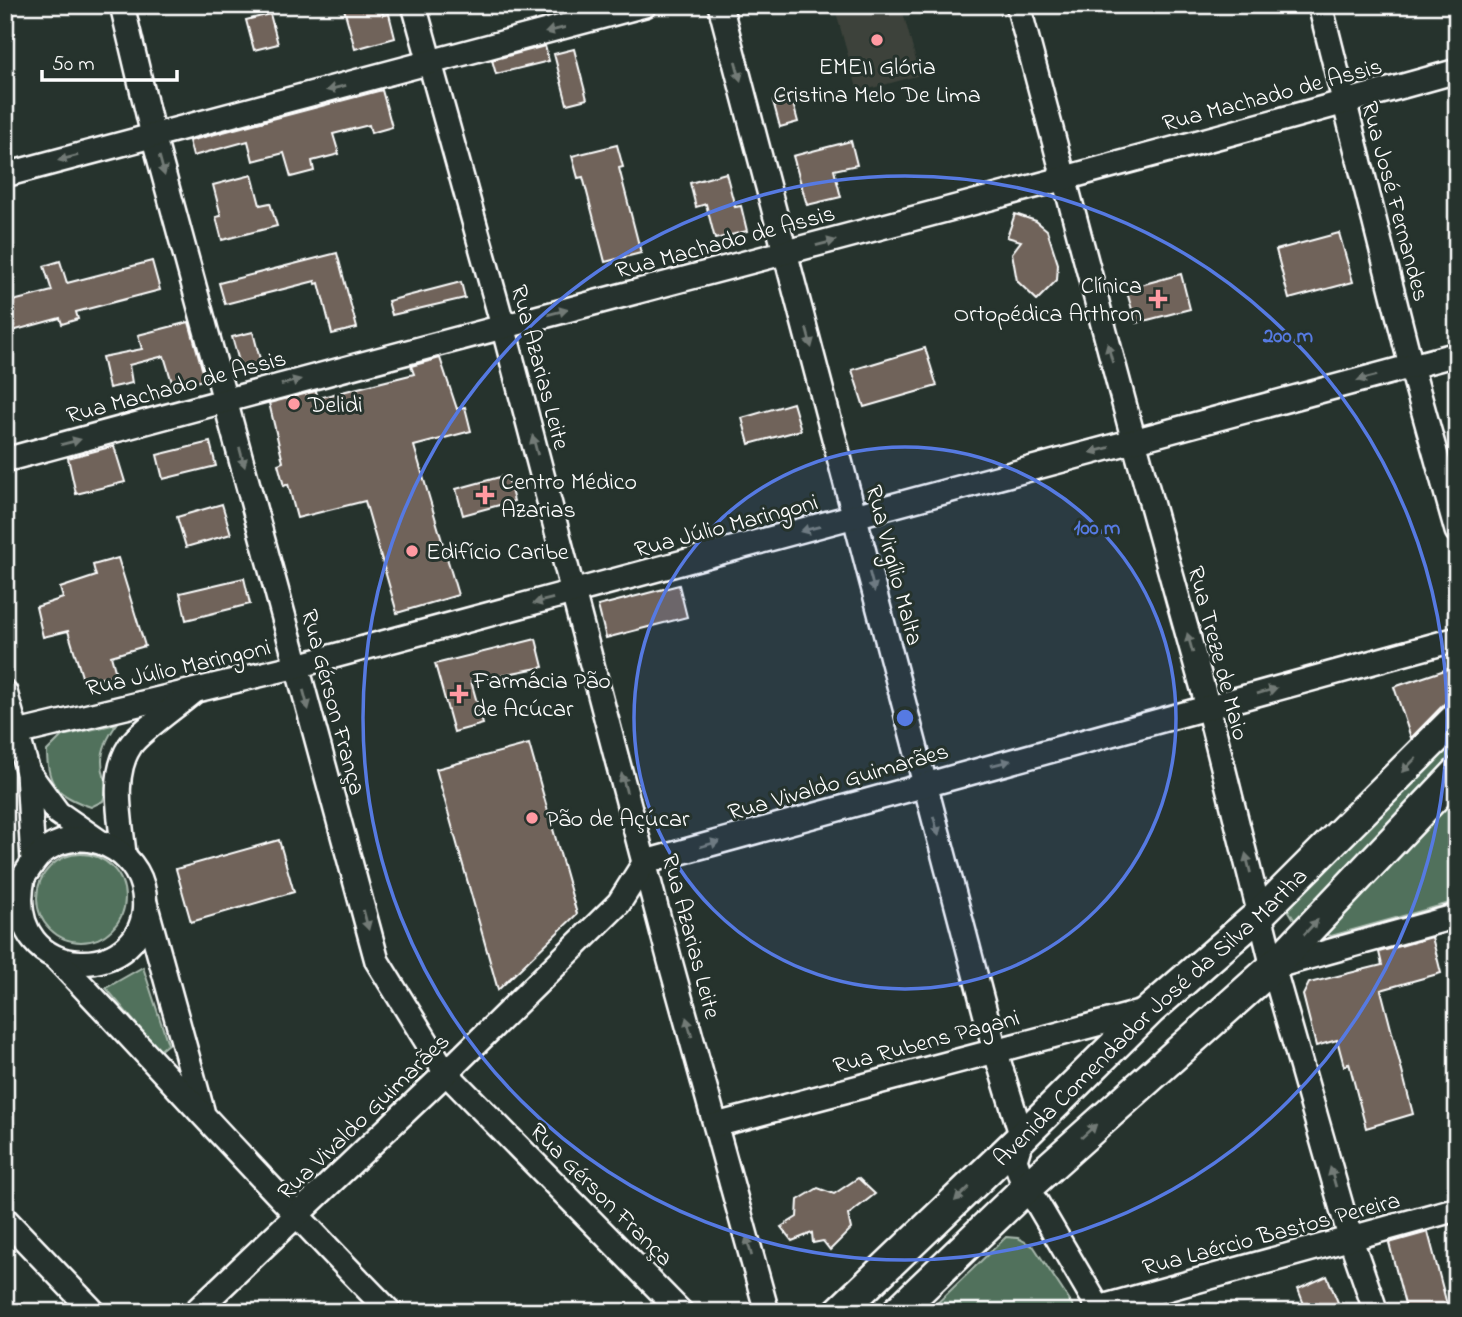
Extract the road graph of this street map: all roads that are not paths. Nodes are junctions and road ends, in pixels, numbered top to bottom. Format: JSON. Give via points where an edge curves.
{"nodes":[{"id":1,"x":122,"y":5,"type":"edge"},
{"id":2,"x":414,"y":5,"type":"edge"},
{"id":3,"x":645,"y":5,"type":"edge"},
{"id":4,"x":720,"y":5,"type":"edge"},
{"id":5,"x":1018,"y":5,"type":"edge"},
{"id":6,"x":1320,"y":5,"type":"edge"},
{"id":7,"x":430,"y":64,"type":"junction"},
{"id":8,"x":1457,"y":71,"type":"edge"},
{"id":9,"x":1343,"y":103,"type":"junction"},
{"id":10,"x":153,"y":135,"type":"junction"},
{"id":11,"x":5,"y":176,"type":"edge"},
{"id":12,"x":1063,"y":177,"type":"junction"},
{"id":13,"x":787,"y":253,"type":"junction"},
{"id":14,"x":503,"y":326,"type":"junction"},
{"id":15,"x":1457,"y":354,"type":"edge"},
{"id":16,"x":1411,"y":366,"type":"junction"},
{"id":17,"x":226,"y":399,"type":"junction"},
{"id":18,"x":1134,"y":441,"type":"junction"},
{"id":19,"x":5,"y":460,"type":"edge"},
{"id":20,"x":855,"y":517,"type":"junction"},
{"id":21,"x":1457,"y":531,"type":"edge"},
{"id":22,"x":574,"y":593,"type":"junction"},
{"id":23,"x":1457,"y":639,"type":"edge"},
{"id":24,"x":297,"y":666,"type":"junction"},
{"id":25,"x":198,"y":688,"type":"junction"},
{"id":26,"x":5,"y":692,"type":"edge"},
{"id":27,"x":1208,"y":708,"type":"junction"},
{"id":28,"x":1457,"y":717,"type":"edge"},
{"id":29,"x":11,"y":734,"type":"edge"},
{"id":30,"x":28,"y":772,"type":"junction"},
{"id":31,"x":1457,"y":773,"type":"edge"},
{"id":32,"x":926,"y":784,"type":"junction"},
{"id":33,"x":97,"y":841,"type":"junction"},
{"id":34,"x":124,"y":854,"type":"junction"},
{"id":35,"x":645,"y":862,"type":"junction"},
{"id":36,"x":28,"y":869,"type":"junction"},
{"id":37,"x":5,"y":897,"type":"edge"},
{"id":38,"x":145,"y":902,"type":"junction"},
{"id":39,"x":1261,"y":913,"type":"junction"},
{"id":40,"x":1457,"y":916,"type":"edge"},
{"id":41,"x":5,"y":932,"type":"edge"},
{"id":42,"x":47,"y":952,"type":"junction"},
{"id":43,"x":1273,"y":967,"type":"junction"},
{"id":44,"x":1150,"y":1010,"type":"junction"},
{"id":45,"x":995,"y":1050,"type":"junction"},
{"id":46,"x":446,"y":1073,"type":"junction"},
{"id":47,"x":203,"y":1113,"type":"junction"},
{"id":48,"x":716,"y":1125,"type":"junction"},
{"id":49,"x":1022,"y":1137,"type":"junction"},
{"id":50,"x":1051,"y":1165,"type":"junction"},
{"id":51,"x":1031,"y":1196,"type":"junction"},
{"id":52,"x":1457,"y":1209,"type":"edge"},
{"id":53,"x":296,"y":1216,"type":"junction"},
{"id":54,"x":5,"y":1219,"type":"edge"},
{"id":55,"x":1350,"y":1237,"type":"junction"},
{"id":56,"x":1100,"y":1310,"type":"edge"},
{"id":57,"x":94,"y":1312,"type":"edge"},
{"id":58,"x":195,"y":1312,"type":"edge"},
{"id":59,"x":390,"y":1312,"type":"edge"},
{"id":60,"x":681,"y":1312,"type":"edge"},
{"id":61,"x":767,"y":1312,"type":"edge"},
{"id":62,"x":839,"y":1312,"type":"edge"},
{"id":63,"x":897,"y":1312,"type":"edge"},
{"id":64,"x":1376,"y":1312,"type":"edge"}],
"edges":[{"from":1,"to":10,"type":"street","name":"Rua Gérson França"},
{"from":2,"to":7,"type":"street","name":"Rua Azarias Leite"},
{"from":3,"to":7,"type":"street","one_way":true},
{"from":4,"to":13,"type":"street","name":"Rua Virgílio Malta","one_way":true},
{"from":5,"to":12,"type":"street","name":"Rua Treze de Maio"},
{"from":6,"to":9,"type":"street","name":"Rua José Fernandes"},
{"from":7,"to":10,"type":"street","one_way":true},
{"from":7,"to":14,"type":"street","name":"Rua Azarias Leite"},
{"from":8,"to":9,"type":"street","name":"Rua Machado de Assis"},
{"from":9,"to":12,"type":"street","name":"Rua Machado de Assis"},
{"from":9,"to":16,"type":"street","name":"Rua José Fernandes"},
{"from":10,"to":11,"type":"street","one_way":true},
{"from":10,"to":17,"type":"street","name":"Rua Gérson França","one_way":true},
{"from":13,"to":12,"type":"street","name":"Rua Machado de Assis","one_way":true},
{"from":18,"to":12,"type":"street","name":"Rua Treze de Maio","one_way":true},
{"from":14,"to":13,"type":"street","name":"Rua Machado de Assis","one_way":true},
{"from":13,"to":20,"type":"street","name":"Rua Virgílio Malta","one_way":true},
{"from":17,"to":14,"type":"street","name":"Rua Machado de Assis","one_way":true},
{"from":22,"to":14,"type":"street","name":"Rua Azarias Leite","one_way":true},
{"from":15,"to":16,"type":"street","name":"Rua Júlio Maringoni"},
{"from":16,"to":18,"type":"street","name":"Rua Júlio Maringoni","one_way":true},
{"from":16,"to":21,"type":"street","name":"Rua José Fernandes"},
{"from":19,"to":17,"type":"street","name":"Rua Machado de Assis","one_way":true},
{"from":17,"to":24,"type":"street","name":"Rua Gérson França","one_way":true},
{"from":18,"to":20,"type":"street","name":"Rua Júlio Maringoni","one_way":true},
{"from":27,"to":18,"type":"street","name":"Rua Treze de Maio","one_way":true},
{"from":20,"to":22,"type":"street","name":"Rua Júlio Maringoni","one_way":true},
{"from":20,"to":32,"type":"street","name":"Rua Virgílio Malta","one_way":true},
{"from":22,"to":24,"type":"street","name":"Rua Júlio Maringoni","one_way":true},
{"from":35,"to":22,"type":"street","name":"Rua Azarias Leite","one_way":true},
{"from":27,"to":23,"type":"street","name":"Rua Vivaldo Guimarães","one_way":true},
{"from":24,"to":25,"type":"street","name":"Rua Júlio Maringoni"},
{"from":24,"to":46,"type":"street","name":"Rua Gérson França","one_way":true,"via":[[377,961]]},
{"from":25,"to":29,"type":"street","name":"Rua Júlio Maringoni"},
{"from":25,"to":34,"type":"street","via":[[131,744],[120,765]]},
{"from":26,"to":29,"type":"street"},
{"from":32,"to":27,"type":"street","name":"Rua Vivaldo Guimarães","one_way":true},
{"from":39,"to":27,"type":"street","name":"Rua Treze de Maio","one_way":true},
{"from":28,"to":39,"type":"main road","name":"Avenida Comendador José da Silva Martha","one_way":true},
{"from":29,"to":30,"type":"street"},
{"from":30,"to":33,"type":"street","via":[[58,813]]},
{"from":30,"to":36,"type":"street"},
{"from":43,"to":31,"type":"main road","name":"Avenida Comendador José da Silva Martha","one_way":true},
{"from":35,"to":32,"type":"street","name":"Rua Vivaldo Guimarães","one_way":true},
{"from":32,"to":45,"type":"street","name":"Rua Virgílio Malta","one_way":true},
{"from":33,"to":34,"type":"street"},
{"from":33,"to":36,"type":"street","via":[[62,842],[46,849]]},
{"from":34,"to":38,"type":"street","via":[[142,884]]},
{"from":35,"to":46,"type":"street","name":"Rua Vivaldo Guimarães","via":[[619,903]]},
{"from":48,"to":35,"type":"street","name":"Rua Azarias Leite","one_way":true},
{"from":36,"to":37,"type":"street"},
{"from":36,"to":42,"type":"street","via":[[19,896],[20,914],[26,932]]},
{"from":38,"to":42,"type":"street","via":[[136,932],[116,954],[76,964]]},
{"from":38,"to":47,"type":"street"},
{"from":39,"to":43,"type":"street","name":"Rua Treze de Maio"},
{"from":39,"to":44,"type":"main road","name":"Avenida Comendador José da Silva Martha"},
{"from":40,"to":43,"type":"street"},
{"from":41,"to":42,"type":"street"},
{"from":42,"to":47,"type":"street"},
{"from":50,"to":43,"type":"main road","name":"Avenida Comendador José da Silva Martha","one_way":true},
{"from":55,"to":43,"type":"street","name":"Rua Treze de Maio","one_way":true},
{"from":44,"to":45,"type":"street","name":"Rua Rubens Pagani"},
{"from":44,"to":49,"type":"main road","name":"Avenida Comendador José da Silva Martha"},
{"from":45,"to":48,"type":"street","name":"Rua Rubens Pagani"},
{"from":45,"to":49,"type":"street","name":"Rua Virgílio Malta"},
{"from":46,"to":53,"type":"street","name":"Rua Vivaldo Guimarães"},
{"from":46,"to":60,"type":"street","name":"Rua Gérson França"},
{"from":47,"to":53,"type":"street"},
{"from":61,"to":48,"type":"street","name":"Rua Azarias Leite","one_way":true},
{"from":49,"to":50,"type":"main road","via":[[1049,1137]]},
{"from":49,"to":51,"type":"street","via":[[1015,1160]]},
{"from":49,"to":62,"type":"main road","name":"Avenida Comendador José da Silva Martha","one_way":true},
{"from":50,"to":51,"type":"main road","name":"Avenida Comendador José da Silva Martha"},
{"from":51,"to":56,"type":"street"},
{"from":51,"to":63,"type":"main road","name":"Avenida Comendador José da Silva Martha"},
{"from":52,"to":55,"type":"street","name":"Rua Laércio Bastos Pereira"},
{"from":53,"to":58,"type":"street","name":"Rua Vivaldo Guimarães"},
{"from":53,"to":59,"type":"street"},
{"from":54,"to":57,"type":"street"},
{"from":55,"to":56,"type":"street","name":"Rua Laércio Bastos Pereira"},
{"from":55,"to":64,"type":"street","name":"Rua Treze de Maio"}]}
